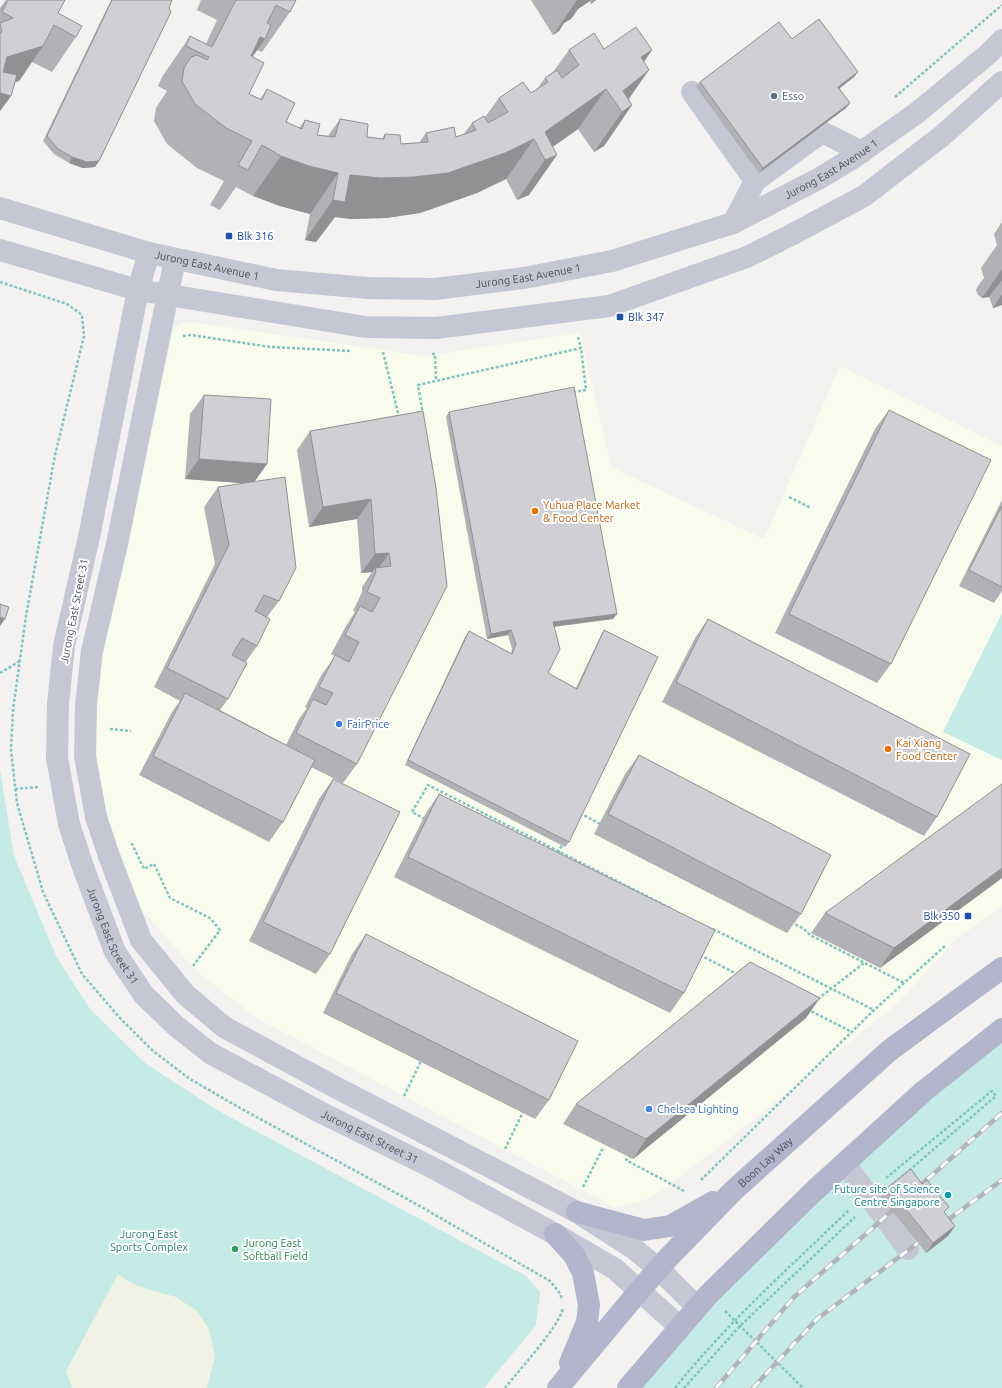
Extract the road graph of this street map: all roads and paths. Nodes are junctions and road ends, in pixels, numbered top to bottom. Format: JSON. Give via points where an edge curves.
{"nodes":[{"id":1,"x":1002,"y":40,"type":"edge"},
{"id":2,"x":1002,"y":82,"type":"edge"},
{"id":3,"x":692,"y":92,"type":"dead end"},
{"id":4,"x":862,"y":152,"type":"junction"},
{"id":5,"x":756,"y":181,"type":"junction"},
{"id":6,"x":0,"y":208,"type":"edge"},
{"id":7,"x":733,"y":224,"type":"junction"},
{"id":8,"x":0,"y":250,"type":"edge"},
{"id":9,"x":149,"y":253,"type":"junction"},
{"id":10,"x":175,"y":259,"type":"junction"},
{"id":11,"x":0,"y":282,"type":"edge"},
{"id":12,"x":138,"y":290,"type":"junction"},
{"id":13,"x":168,"y":295,"type":"junction"},
{"id":14,"x":578,"y":337,"type":"dead end"},
{"id":15,"x":179,"y":342,"type":"dead end"},
{"id":16,"x":271,"y":348,"type":"dead end"},
{"id":17,"x":581,"y":348,"type":"junction"},
{"id":18,"x":384,"y":352,"type":"dead end"},
{"id":19,"x":435,"y":354,"type":"dead end"},
{"id":20,"x":436,"y":381,"type":"junction"},
{"id":21,"x":571,"y":393,"type":"edge"},
{"id":22,"x":401,"y":423,"type":"edge"},
{"id":23,"x":424,"y":423,"type":"edge"},
{"id":24,"x":789,"y":497,"type":"dead end"},
{"id":25,"x":811,"y":508,"type":"dead end"},
{"id":26,"x":20,"y":661,"type":"junction"},
{"id":27,"x":0,"y":673,"type":"edge"},
{"id":28,"x":109,"y":723,"type":"dead end"},
{"id":29,"x":113,"y":730,"type":"dead end"},
{"id":30,"x":131,"y":731,"type":"dead end"},
{"id":31,"x":109,"y":736,"type":"dead end"},
{"id":32,"x":578,"y":812,"type":"edge"},
{"id":33,"x":430,"y":822,"type":"edge"},
{"id":34,"x":606,"y":827,"type":"dead end"},
{"id":35,"x":565,"y":838,"type":"edge"},
{"id":36,"x":128,"y":845,"type":"dead end"},
{"id":37,"x":559,"y":852,"type":"junction"},
{"id":38,"x":556,"y":858,"type":"edge"},
{"id":39,"x":673,"y":910,"type":"edge"},
{"id":40,"x":785,"y":919,"type":"edge"},
{"id":41,"x":709,"y":928,"type":"edge"},
{"id":42,"x":946,"y":945,"type":"dead end"},
{"id":43,"x":699,"y":955,"type":"edge"},
{"id":44,"x":188,"y":961,"type":"dead end"},
{"id":45,"x":864,"y":963,"type":"junction"},
{"id":46,"x":193,"y":966,"type":"junction"},
{"id":47,"x":1002,"y":968,"type":"edge"},
{"id":48,"x":198,"y":970,"type":"dead end"},
{"id":49,"x":746,"y":978,"type":"edge"},
{"id":50,"x":904,"y":983,"type":"junction"},
{"id":51,"x":830,"y":989,"type":"junction"},
{"id":52,"x":806,"y":1009,"type":"junction"},
{"id":53,"x":874,"y":1010,"type":"junction"},
{"id":54,"x":803,"y":1012,"type":"edge"},
{"id":55,"x":1002,"y":1029,"type":"edge"},
{"id":56,"x":852,"y":1032,"type":"junction"},
{"id":57,"x":424,"y":1055,"type":"edge"},
{"id":58,"x":992,"y":1091,"type":"dead end"},
{"id":59,"x":397,"y":1093,"type":"dead end"},
{"id":60,"x":406,"y":1093,"type":"dead end"},
{"id":61,"x":410,"y":1100,"type":"dead end"},
{"id":62,"x":526,"y":1107,"type":"edge"},
{"id":63,"x":507,"y":1144,"type":"dead end"},
{"id":64,"x":499,"y":1146,"type":"dead end"},
{"id":65,"x":603,"y":1148,"type":"dead end"},
{"id":66,"x":511,"y":1152,"type":"dead end"},
{"id":67,"x":635,"y":1152,"type":"edge"},
{"id":68,"x":845,"y":1164,"type":"junction"},
{"id":69,"x":700,"y":1182,"type":"dead end"},
{"id":70,"x":590,"y":1191,"type":"dead end"},
{"id":71,"x":733,"y":1191,"type":"junction"},
{"id":72,"x":688,"y":1193,"type":"dead end"},
{"id":73,"x":872,"y":1201,"type":"junction"},
{"id":74,"x":577,"y":1212,"type":"junction"},
{"id":75,"x":555,"y":1234,"type":"junction"},
{"id":76,"x":908,"y":1249,"type":"dead end"},
{"id":77,"x":658,"y":1269,"type":"junction"},
{"id":78,"x":639,"y":1291,"type":"junction"},
{"id":79,"x":698,"y":1307,"type":"junction"},
{"id":80,"x":735,"y":1320,"type":"dead end"},
{"id":81,"x":741,"y":1325,"type":"junction"},
{"id":82,"x":680,"y":1327,"type":"junction"},
{"id":83,"x":561,"y":1384,"type":"edge"},
{"id":84,"x":505,"y":1388,"type":"edge"},
{"id":85,"x":628,"y":1388,"type":"edge"},
{"id":86,"x":675,"y":1388,"type":"edge"},
{"id":87,"x":684,"y":1388,"type":"edge"},
{"id":88,"x":803,"y":1388,"type":"edge"}],
"edges":[{"from":1,"to":4,"type":"street","name":"Jurong East Avenue 1","via":[[918,112]]},
{"from":2,"to":13,"type":"street","via":[[943,135],[864,196],[746,258],[609,306],[436,328],[365,326]]},
{"from":3,"to":5,"type":"street"},
{"from":4,"to":5,"type":"street","via":[[822,132]]},
{"from":4,"to":7,"type":"street","name":"Jurong East Avenue 1","via":[[820,178]]},
{"from":5,"to":7,"type":"street"},
{"from":6,"to":9,"type":"street","name":"Jurong East Avenue 1"},
{"from":7,"to":10,"type":"street","name":"Jurong East Avenue 1","via":[[612,261],[524,278],[435,288],[368,288],[276,280]]},
{"from":8,"to":12,"type":"street"},
{"from":9,"to":10,"type":"street","name":"Jurong East Avenue 1"},
{"from":9,"to":12,"type":"street","name":"Jurong East Street 31"},
{"from":10,"to":13,"type":"street","name":"Jurong East Street 31"},
{"from":11,"to":26,"type":"path","via":[[67,304],[82,315],[84,336],[55,455]]},
{"from":12,"to":13,"type":"street"},
{"from":12,"to":75,"type":"street","name":"Jurong East Street 31","via":[[64,646],[58,704],[57,758],[69,824],[115,952],[144,995],[176,1026],[210,1053]]},
{"from":13,"to":74,"type":"street","name":"Jurong East Street 31","via":[[117,544],[92,651],[86,705],[85,756],[96,817],[108,856],[141,940],[184,994],[224,1026],[335,1087]]},
{"from":14,"to":17,"type":"path"},
{"from":15,"to":16,"type":"path","via":[[183,336],[191,335]]},
{"from":17,"to":20,"type":"path"},
{"from":17,"to":21,"type":"path","via":[[586,390]]},
{"from":18,"to":22,"type":"path"},
{"from":19,"to":20,"type":"path"},
{"from":20,"to":23,"type":"path","via":[[418,385]]},
{"from":24,"to":25,"type":"path"},
{"from":26,"to":27,"type":"path"},
{"from":26,"to":84,"type":"path","via":[[13,710],[11,750],[17,803],[43,892],[82,974],[153,1051],[190,1079],[550,1281],[564,1302],[562,1314]]},
{"from":28,"to":31,"type":"path"},
{"from":29,"to":30,"type":"path"},
{"from":32,"to":34,"type":"path"},
{"from":33,"to":37,"type":"path","via":[[412,812],[428,785]]},
{"from":35,"to":37,"type":"path"},
{"from":36,"to":46,"type":"path","via":[[132,844],[144,868],[154,864],[170,898],[210,918],[220,930]]},
{"from":37,"to":38,"type":"path"},
{"from":37,"to":39,"type":"path"},
{"from":40,"to":45,"type":"path"},
{"from":41,"to":51,"type":"path"},
{"from":42,"to":50,"type":"path"},
{"from":43,"to":49,"type":"path"},
{"from":44,"to":46,"type":"path"},
{"from":45,"to":50,"type":"path"},
{"from":45,"to":51,"type":"path"},
{"from":46,"to":48,"type":"path"},
{"from":47,"to":71,"type":"main road","name":"Boon Lay Way","via":[[890,1050]]},
{"from":50,"to":53,"type":"path"},
{"from":51,"to":52,"type":"path"},
{"from":51,"to":53,"type":"path"},
{"from":52,"to":54,"type":"path"},
{"from":52,"to":56,"type":"path"},
{"from":53,"to":56,"type":"path"},
{"from":55,"to":68,"type":"main road","via":[[924,1091]]},
{"from":56,"to":69,"type":"path"},
{"from":57,"to":60,"type":"path"},
{"from":58,"to":73,"type":"path","via":[[996,1096]]},
{"from":59,"to":61,"type":"path"},
{"from":62,"to":63,"type":"path"},
{"from":64,"to":66,"type":"path"},
{"from":65,"to":70,"type":"path","via":[[582,1188]]},
{"from":67,"to":72,"type":"path","via":[[626,1160]]},
{"from":68,"to":73,"type":"street"},
{"from":68,"to":79,"type":"main road","via":[[814,1191]]},
{"from":71,"to":74,"type":"main road","via":[[670,1226],[644,1230]]},
{"from":71,"to":77,"type":"main road","name":"Boon Lay Way"},
{"from":73,"to":76,"type":"street"},
{"from":73,"to":81,"type":"path"},
{"from":74,"to":77,"type":"street","name":"Jurong East Street 31","via":[[633,1248]]},
{"from":75,"to":78,"type":"street","name":"Jurong East Street 31","via":[[615,1269]]},
{"from":75,"to":83,"type":"main road","via":[[574,1255],[583,1273],[589,1305],[587,1322]]},
{"from":77,"to":78,"type":"main road","name":"Boon Lay Way"},
{"from":77,"to":79,"type":"street","name":"Jurong East Street 31"},
{"from":78,"to":82,"type":"street","name":"Jurong East Street 31"},
{"from":78,"to":83,"type":"main road","name":"Boon Lay Way"},
{"from":79,"to":82,"type":"main road"},
{"from":80,"to":86,"type":"path"},
{"from":81,"to":87,"type":"path"},
{"from":81,"to":88,"type":"path"},
{"from":82,"to":85,"type":"main road"}]}
